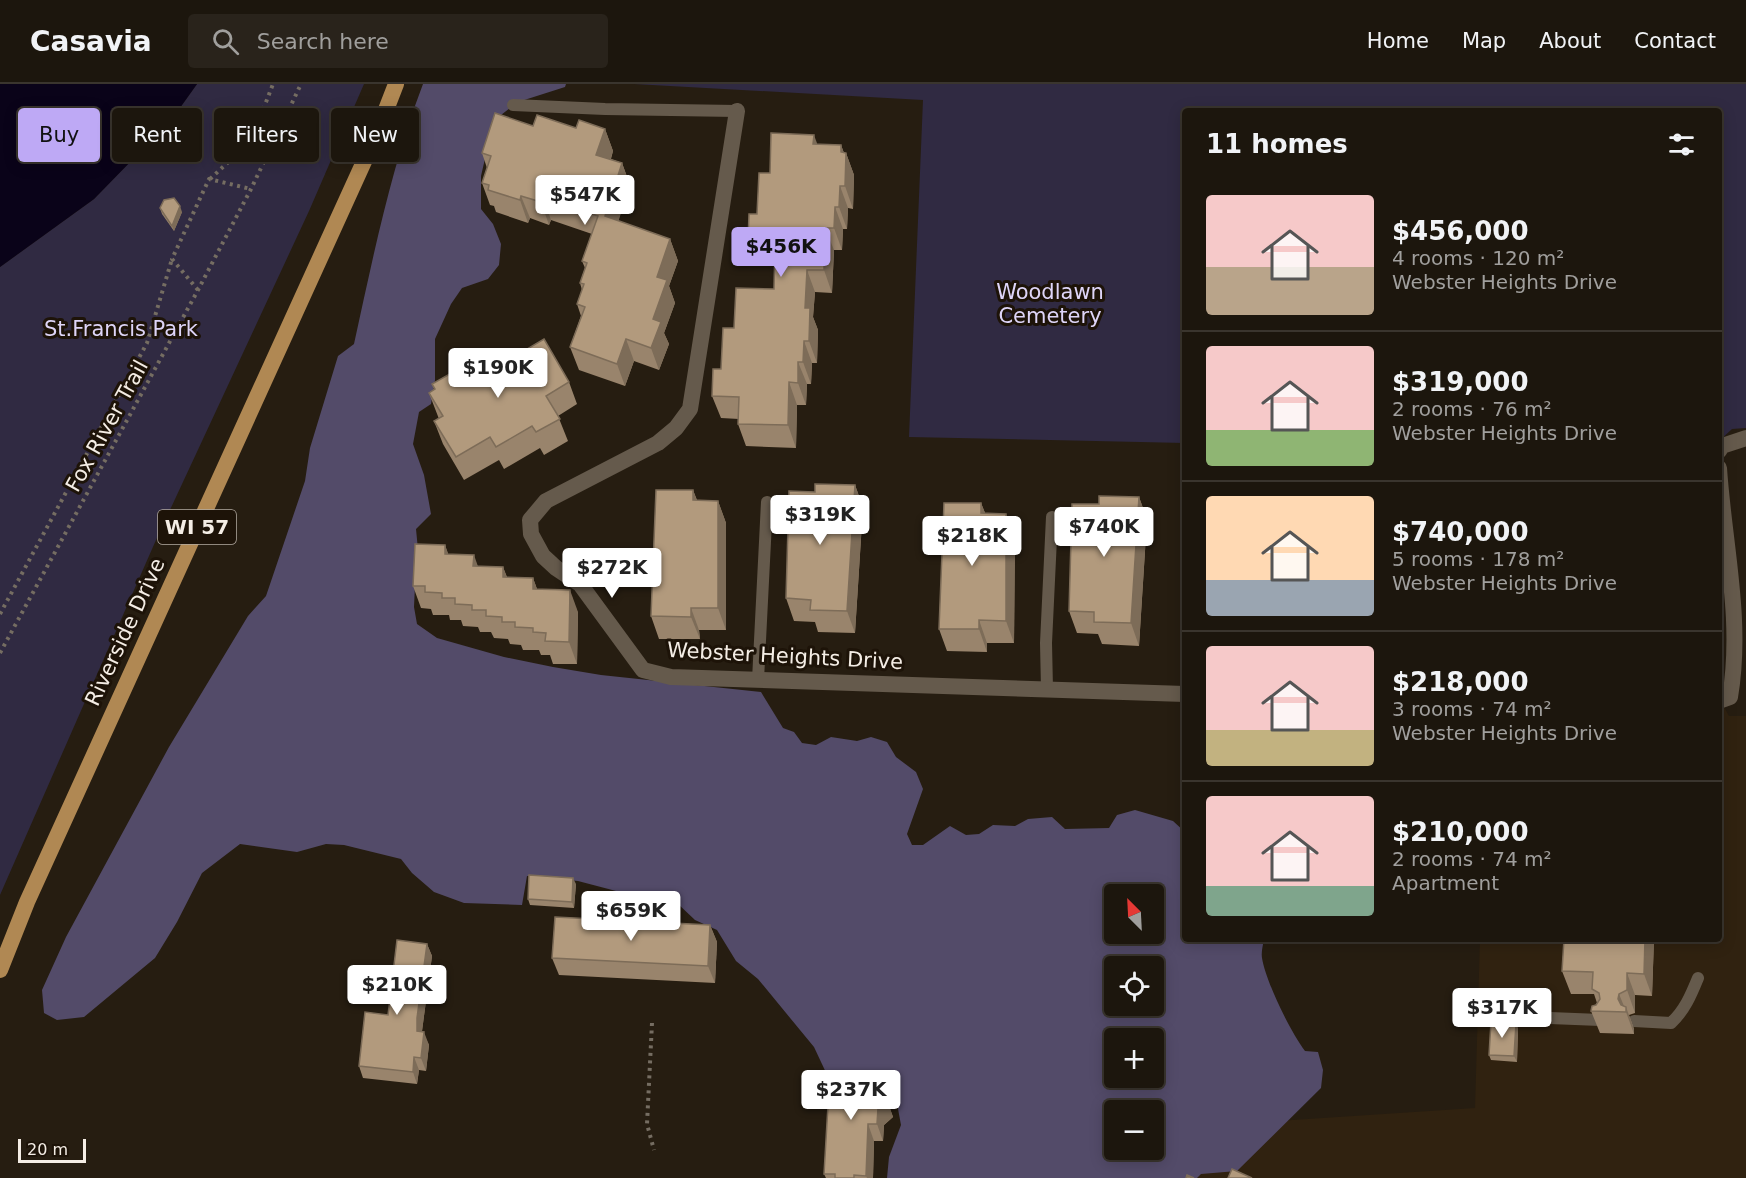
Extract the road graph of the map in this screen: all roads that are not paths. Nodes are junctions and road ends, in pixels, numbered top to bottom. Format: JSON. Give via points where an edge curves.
{"nodes":[{"id":1,"x":396,"y":84,"type":"edge"},
{"id":2,"x":513,"y":105,"type":"dead end"},
{"id":3,"x":737,"y":111,"type":"joint"},
{"id":4,"x":1746,"y":438,"type":"edge"},
{"id":5,"x":1722,"y":446,"type":"edge"},
{"id":6,"x":766,"y":502,"type":"dead end"},
{"id":7,"x":1722,"y":505,"type":"edge"},
{"id":8,"x":1052,"y":517,"type":"dead end"},
{"id":9,"x":758,"y":680,"type":"junction"},
{"id":10,"x":1047,"y":689,"type":"junction"},
{"id":11,"x":1182,"y":694,"type":"edge"},
{"id":12,"x":1722,"y":700,"type":"edge"},
{"id":13,"x":0,"y":970,"type":"edge"},
{"id":14,"x":1698,"y":978,"type":"dead end"},
{"id":15,"x":1525,"y":1017,"type":"dead end"},
{"id":16,"x":1600,"y":1020,"type":"edge"},
{"id":17,"x":1634,"y":1021,"type":"dead end"}],
"edges":[{"from":1,"to":13,"type":"main road","name":"Riverside Drive","number":"WI 57","via":[[27,902]]},
{"from":2,"to":3,"type":"lane"},
{"from":3,"to":9,"type":"street","name":"Webster Heights Drive","via":[[690,409],[658,443],[546,501],[530,520],[531,534],[543,556],[580,584],[643,670],[671,677]]},
{"from":4,"to":5,"type":"street"},
{"from":6,"to":9,"type":"lane"},
{"from":7,"to":12,"type":"street","via":[[1735,601],[1734,673],[1730,697]]},
{"from":8,"to":10,"type":"lane"},
{"from":9,"to":10,"type":"street","name":"Webster Heights Drive"},
{"from":10,"to":11,"type":"street","name":"Webster Heights Drive"},
{"from":14,"to":17,"type":"lane","via":[[1680,1015],[1671,1023]]},
{"from":15,"to":16,"type":"lane"}]}
